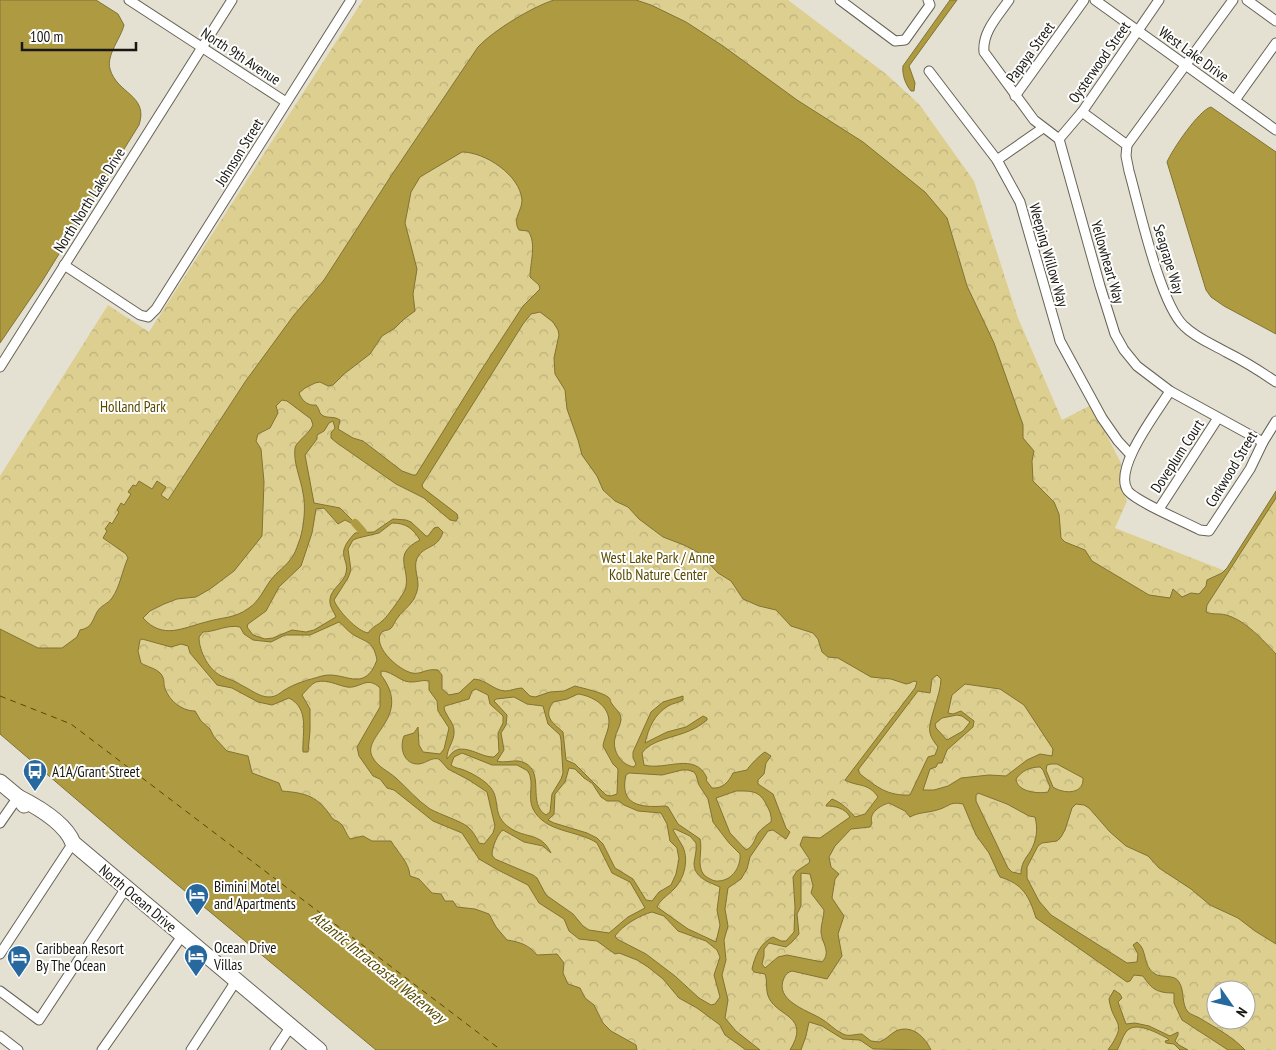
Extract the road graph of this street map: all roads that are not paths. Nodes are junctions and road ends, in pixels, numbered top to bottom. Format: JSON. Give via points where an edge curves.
{"nodes":[{"id":1,"x":129,"y":0,"type":"edge"},
{"id":2,"x":232,"y":0,"type":"edge"},
{"id":3,"x":351,"y":0,"type":"edge"},
{"id":4,"x":840,"y":0,"type":"edge"},
{"id":5,"x":1009,"y":0,"type":"edge"},
{"id":6,"x":1084,"y":0,"type":"edge"},
{"id":7,"x":1095,"y":0,"type":"edge"},
{"id":8,"x":1159,"y":0,"type":"edge"},
{"id":9,"x":1233,"y":0,"type":"edge"},
{"id":10,"x":1247,"y":0,"type":"edge"},
{"id":11,"x":929,"y":3,"type":"edge"},
{"id":12,"x":1276,"y":21,"type":"edge"},
{"id":13,"x":1138,"y":30,"type":"junction"},
{"id":14,"x":1276,"y":43,"type":"edge"},
{"id":15,"x":202,"y":47,"type":"junction"},
{"id":16,"x":1186,"y":65,"type":"junction"},
{"id":17,"x":929,"y":71,"type":"dead end"},
{"id":18,"x":1015,"y":96,"type":"junction"},
{"id":19,"x":1235,"y":100,"type":"junction"},
{"id":20,"x":286,"y":102,"type":"junction"},
{"id":21,"x":1082,"y":112,"type":"junction"},
{"id":22,"x":1043,"y":128,"type":"junction"},
{"id":23,"x":1276,"y":130,"type":"edge"},
{"id":24,"x":1059,"y":139,"type":"junction"},
{"id":25,"x":1127,"y":144,"type":"junction"},
{"id":26,"x":998,"y":160,"type":"junction"},
{"id":27,"x":64,"y":265,"type":"junction"},
{"id":28,"x":0,"y":367,"type":"edge"},
{"id":29,"x":1276,"y":382,"type":"edge"},
{"id":30,"x":1170,"y":391,"type":"junction"},
{"id":31,"x":1218,"y":418,"type":"junction"},
{"id":32,"x":1276,"y":421,"type":"edge"},
{"id":33,"x":1263,"y":442,"type":"junction"},
{"id":34,"x":1130,"y":454,"type":"junction"},
{"id":35,"x":1159,"y":509,"type":"junction"},
{"id":36,"x":0,"y":782,"type":"edge"},
{"id":37,"x":18,"y":797,"type":"junction"},
{"id":38,"x":0,"y":823,"type":"edge"},
{"id":39,"x":73,"y":843,"type":"junction"},
{"id":40,"x":126,"y":888,"type":"junction"},
{"id":41,"x":182,"y":936,"type":"junction"},
{"id":42,"x":0,"y":954,"type":"edge"},
{"id":43,"x":236,"y":981,"type":"junction"},
{"id":44,"x":0,"y":991,"type":"edge"},
{"id":45,"x":291,"y":1026,"type":"junction"},
{"id":46,"x":0,"y":1036,"type":"edge"},
{"id":47,"x":18,"y":1050,"type":"edge"},
{"id":48,"x":102,"y":1050,"type":"edge"},
{"id":49,"x":191,"y":1050,"type":"edge"},
{"id":50,"x":275,"y":1050,"type":"edge"},
{"id":51,"x":319,"y":1050,"type":"edge"}],
"edges":[{"from":1,"to":15,"type":"street","name":"North 9th Avenue"},
{"from":2,"to":15,"type":"street","name":"North North Lake Drive"},
{"from":3,"to":20,"type":"street","name":"Johnson Street"},
{"from":4,"to":11,"type":"street","via":[[895,41],[905,40]]},
{"from":5,"to":18,"type":"street","via":[[983,41],[984,52]]},
{"from":6,"to":18,"type":"street","name":"Papaya Street"},
{"from":7,"to":13,"type":"street","name":"West Lake Drive"},
{"from":8,"to":13,"type":"street","name":"Oysterwood Street"},
{"from":9,"to":16,"type":"street"},
{"from":10,"to":12,"type":"street"},
{"from":13,"to":16,"type":"street","name":"West Lake Drive"},
{"from":13,"to":21,"type":"street","name":"Oysterwood Street"},
{"from":14,"to":19,"type":"street"},
{"from":15,"to":20,"type":"street","name":"North 9th Avenue"},
{"from":15,"to":27,"type":"street","name":"North North Lake Drive"},
{"from":16,"to":19,"type":"street","name":"West Lake Drive"},
{"from":16,"to":25,"type":"street"},
{"from":17,"to":26,"type":"street","name":"Weeping Willow Way"},
{"from":18,"to":22,"type":"street"},
{"from":19,"to":23,"type":"street","name":"West Lake Drive"},
{"from":20,"to":27,"type":"street","name":"Johnson Street","via":[[148,317],[140,315]]},
{"from":21,"to":24,"type":"street","name":"Oysterwood Street"},
{"from":21,"to":25,"type":"street"},
{"from":22,"to":24,"type":"street"},
{"from":22,"to":26,"type":"street"},
{"from":24,"to":30,"type":"street","name":"Yellowheart Way","via":[[1115,334],[1137,366]]},
{"from":25,"to":29,"type":"street","name":"Seagrape Way","via":[[1129,171],[1169,306],[1182,325],[1200,339]]},
{"from":26,"to":34,"type":"street","name":"Weeping Willow Way","via":[[1020,202],[1060,341],[1102,418]]},
{"from":27,"to":28,"type":"street","name":"North North Lake Drive"},
{"from":30,"to":31,"type":"street","name":"Yellowheart Way"},
{"from":30,"to":34,"type":"street"},
{"from":31,"to":33,"type":"street","name":"Yellowheart Way"},
{"from":31,"to":35,"type":"street","name":"Doveplum Court"},
{"from":32,"to":33,"type":"street","name":"Corkwood Street"},
{"from":33,"to":35,"type":"street","name":"Corkwood Street","via":[[1250,470],[1208,530],[1200,530]]},
{"from":34,"to":35,"type":"street","via":[[1124,478],[1128,490]]},
{"from":36,"to":37,"type":"main road","name":"North Ocean Drive"},
{"from":37,"to":38,"type":"street"},
{"from":37,"to":39,"type":"main road","name":"North Ocean Drive","via":[[37,806],[70,834]]},
{"from":39,"to":40,"type":"main road","name":"North Ocean Drive"},
{"from":39,"to":42,"type":"street"},
{"from":40,"to":41,"type":"main road","name":"North Ocean Drive"},
{"from":40,"to":44,"type":"street","via":[[39,1020]]},
{"from":41,"to":43,"type":"main road","name":"North Ocean Drive"},
{"from":41,"to":48,"type":"street"},
{"from":43,"to":45,"type":"main road","name":"North Ocean Drive"},
{"from":43,"to":49,"type":"street"},
{"from":45,"to":50,"type":"street"},
{"from":45,"to":51,"type":"main road","name":"North Ocean Drive"},
{"from":46,"to":47,"type":"street"}]}
